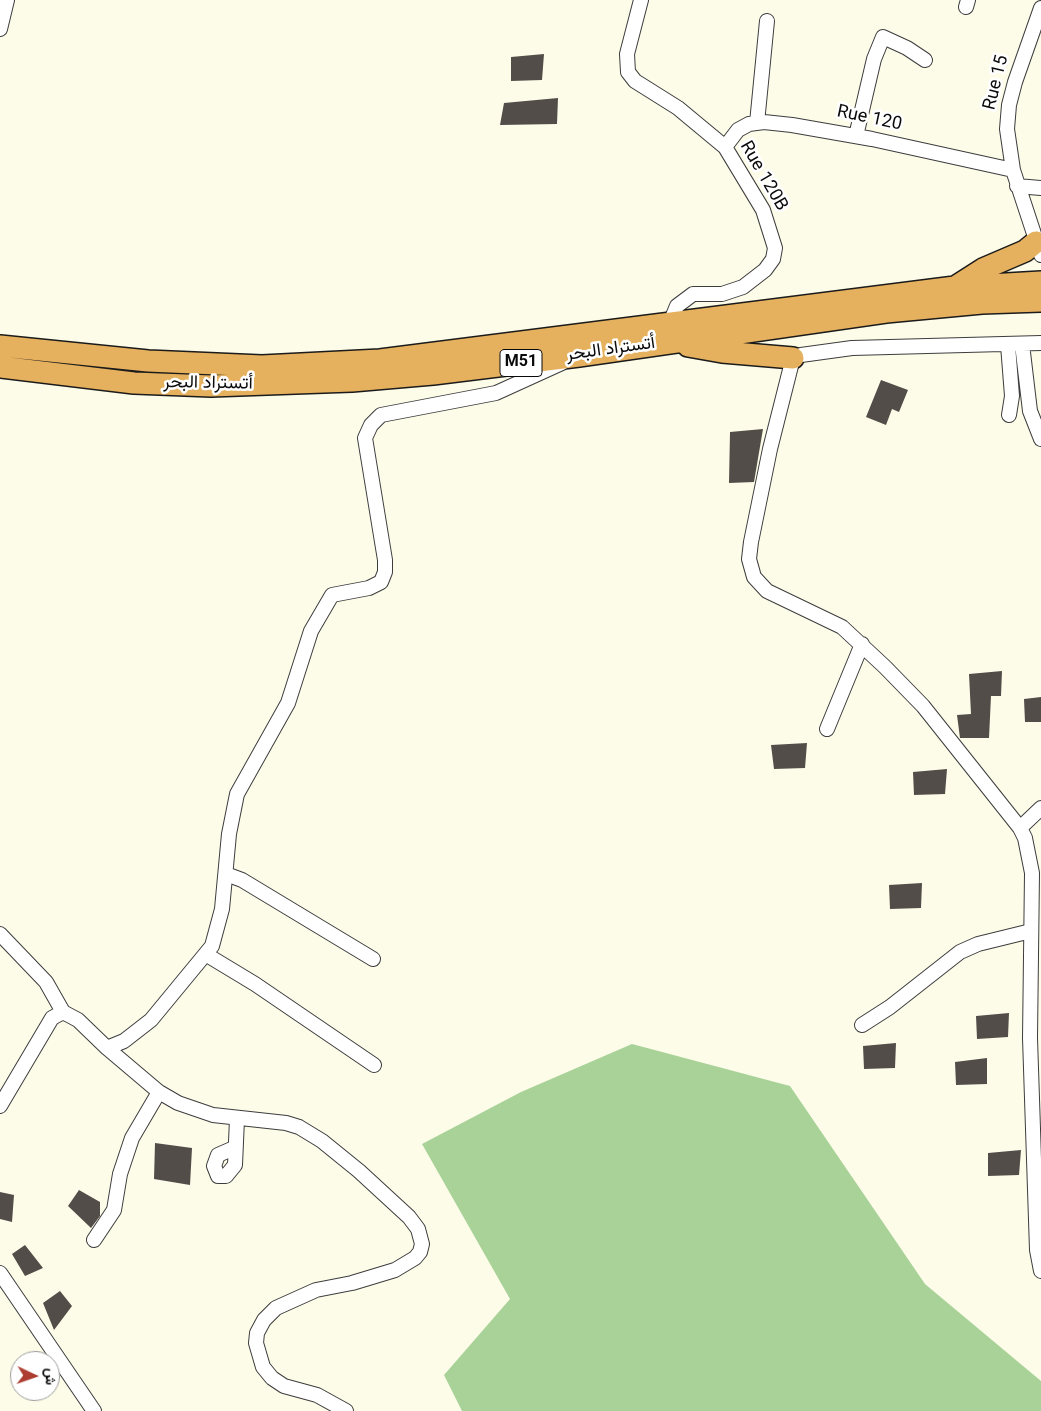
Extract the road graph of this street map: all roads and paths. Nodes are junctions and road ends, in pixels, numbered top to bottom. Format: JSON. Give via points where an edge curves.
{"nodes":[{"id":1,"x":7,"y":0,"type":"edge"},
{"id":2,"x":641,"y":0,"type":"edge"},
{"id":3,"x":1041,"y":8,"type":"edge"},
{"id":4,"x":767,"y":21,"type":"dead end"},
{"id":5,"x":0,"y":29,"type":"edge"},
{"id":6,"x":925,"y":60,"type":"dead end"},
{"id":7,"x":757,"y":123,"type":"junction"},
{"id":8,"x":856,"y":136,"type":"junction"},
{"id":9,"x":724,"y":147,"type":"junction"},
{"id":10,"x":1013,"y":170,"type":"junction"},
{"id":11,"x":1017,"y":186,"type":"junction"},
{"id":12,"x":1041,"y":188,"type":"edge"},
{"id":13,"x":1038,"y":249,"type":"edge"},
{"id":14,"x":1041,"y":282,"type":"edge"},
{"id":15,"x":955,"y":287,"type":"junction"},
{"id":16,"x":1041,"y":301,"type":"edge"},
{"id":17,"x":670,"y":333,"type":"junction"},
{"id":18,"x":1041,"y":342,"type":"edge"},
{"id":19,"x":1015,"y":344,"type":"junction"},
{"id":20,"x":0,"y":346,"type":"edge"},
{"id":21,"x":579,"y":356,"type":"junction"},
{"id":22,"x":793,"y":358,"type":"junction"},
{"id":23,"x":0,"y":367,"type":"edge"},
{"id":24,"x":1009,"y":415,"type":"dead end"},
{"id":25,"x":1041,"y":439,"type":"edge"},
{"id":26,"x":862,"y":644,"type":"junction"},
{"id":27,"x":827,"y":728,"type":"dead end"},
{"id":28,"x":1041,"y":808,"type":"edge"},
{"id":29,"x":1020,"y":828,"type":"junction"},
{"id":30,"x":226,"y":874,"type":"junction"},
{"id":31,"x":1031,"y":932,"type":"junction"},
{"id":32,"x":0,"y":934,"type":"edge"},
{"id":33,"x":207,"y":955,"type":"junction"},
{"id":34,"x":373,"y":959,"type":"dead end"},
{"id":35,"x":1036,"y":960,"type":"edge"},
{"id":36,"x":64,"y":1012,"type":"junction"},
{"id":37,"x":862,"y":1025,"type":"dead end"},
{"id":38,"x":1035,"y":1038,"type":"edge"},
{"id":39,"x":107,"y":1048,"type":"junction"},
{"id":40,"x":374,"y":1065,"type":"dead end"},
{"id":41,"x":159,"y":1092,"type":"junction"},
{"id":42,"x":0,"y":1106,"type":"edge"},
{"id":43,"x":237,"y":1119,"type":"junction"},
{"id":44,"x":234,"y":1148,"type":"dead end"},
{"id":45,"x":94,"y":1240,"type":"dead end"},
{"id":46,"x":1041,"y":1271,"type":"edge"},
{"id":47,"x":0,"y":1273,"type":"edge"},
{"id":48,"x":94,"y":1411,"type":"edge"},
{"id":49,"x":346,"y":1411,"type":"edge"}],
"edges":[{"from":1,"to":5,"type":"street"},
{"from":2,"to":9,"type":"street","name":"Rue 120B","via":[[627,54],[628,72],[635,82],[678,108]]},
{"from":3,"to":10,"type":"street","name":"Rue 15","via":[[1009,105],[1007,129]]},
{"from":4,"to":7,"type":"street"},
{"from":6,"to":8,"type":"street","via":[[883,37],[874,59]]},
{"from":7,"to":8,"type":"street","name":"Rue 120","via":[[792,125]]},
{"from":7,"to":9,"type":"street","name":"Rue 120","via":[[738,130]]},
{"from":8,"to":10,"type":"street","name":"Rue 120"},
{"from":9,"to":17,"type":"street","name":"Rue 120B","via":[[763,210],[775,248],[772,259],[765,270],[744,287],[722,294],[693,294],[684,299],[677,306]]},
{"from":10,"to":11,"type":"street","name":"Rue 15"},
{"from":11,"to":12,"type":"street"},
{"from":11,"to":13,"type":"street","name":"Rue 15"},
{"from":13,"to":15,"type":"highway","via":[[1024,251],[983,269]]},
{"from":14,"to":15,"type":"highway","name":"أتستراد البحر","number":"M51"},
{"from":15,"to":17,"type":"highway","name":"أتستراد البحر","number":"M51"},
{"from":16,"to":17,"type":"highway","name":"أتستراد البحر","number":"M51","via":[[982,303]]},
{"from":17,"to":20,"type":"highway","name":"أتستراد البحر","number":"M51","via":[[380,360],[262,366],[148,361]]},
{"from":17,"to":21,"type":"highway","name":"أتستراد البحر","number":"M51"},
{"from":17,"to":22,"type":"highway","via":[[722,352]]},
{"from":18,"to":19,"type":"street"},
{"from":19,"to":22,"type":"street","via":[[852,348]]},
{"from":19,"to":24,"type":"street"},
{"from":19,"to":25,"type":"street","via":[[1030,411]]},
{"from":21,"to":23,"type":"highway","name":"أتستراد البحر","number":"M51","via":[[433,374],[272,386],[134,383]]},
{"from":21,"to":30,"type":"street","via":[[496,392],[380,415],[371,425],[365,438],[385,572],[381,582],[369,588],[332,594],[322,608],[306,645],[288,703],[237,794]]},
{"from":22,"to":26,"type":"street","via":[[770,449],[749,559],[754,577],[768,591],[842,627]]},
{"from":26,"to":27,"type":"street"},
{"from":26,"to":29,"type":"street","via":[[923,706]]},
{"from":28,"to":29,"type":"street"},
{"from":29,"to":31,"type":"street","via":[[1029,852],[1032,873]]},
{"from":30,"to":33,"type":"street","via":[[218,928]]},
{"from":30,"to":34,"type":"street","via":[[242,880]]},
{"from":31,"to":35,"type":"street"},
{"from":31,"to":37,"type":"street","via":[[978,944],[960,952]]},
{"from":32,"to":36,"type":"street","via":[[46,982]]},
{"from":33,"to":39,"type":"street","via":[[151,1020],[124,1041]]},
{"from":33,"to":40,"type":"street"},
{"from":35,"to":38,"type":"street"},
{"from":36,"to":39,"type":"street","via":[[78,1020]]},
{"from":36,"to":42,"type":"street","via":[[52,1018]]},
{"from":38,"to":46,"type":"street","via":[[1037,1241]]},
{"from":39,"to":41,"type":"street"},
{"from":41,"to":43,"type":"street","via":[[197,1112]]},
{"from":41,"to":45,"type":"street","via":[[132,1138],[120,1174],[114,1210]]},
{"from":43,"to":44,"type":"street"},
{"from":43,"to":49,"type":"street","via":[[286,1123],[310,1133],[390,1199],[409,1217],[421,1236],[420,1252],[407,1265],[294,1298],[276,1308],[257,1332],[258,1354],[272,1378],[284,1386],[317,1395]]},
{"from":47,"to":48,"type":"street"}]}
